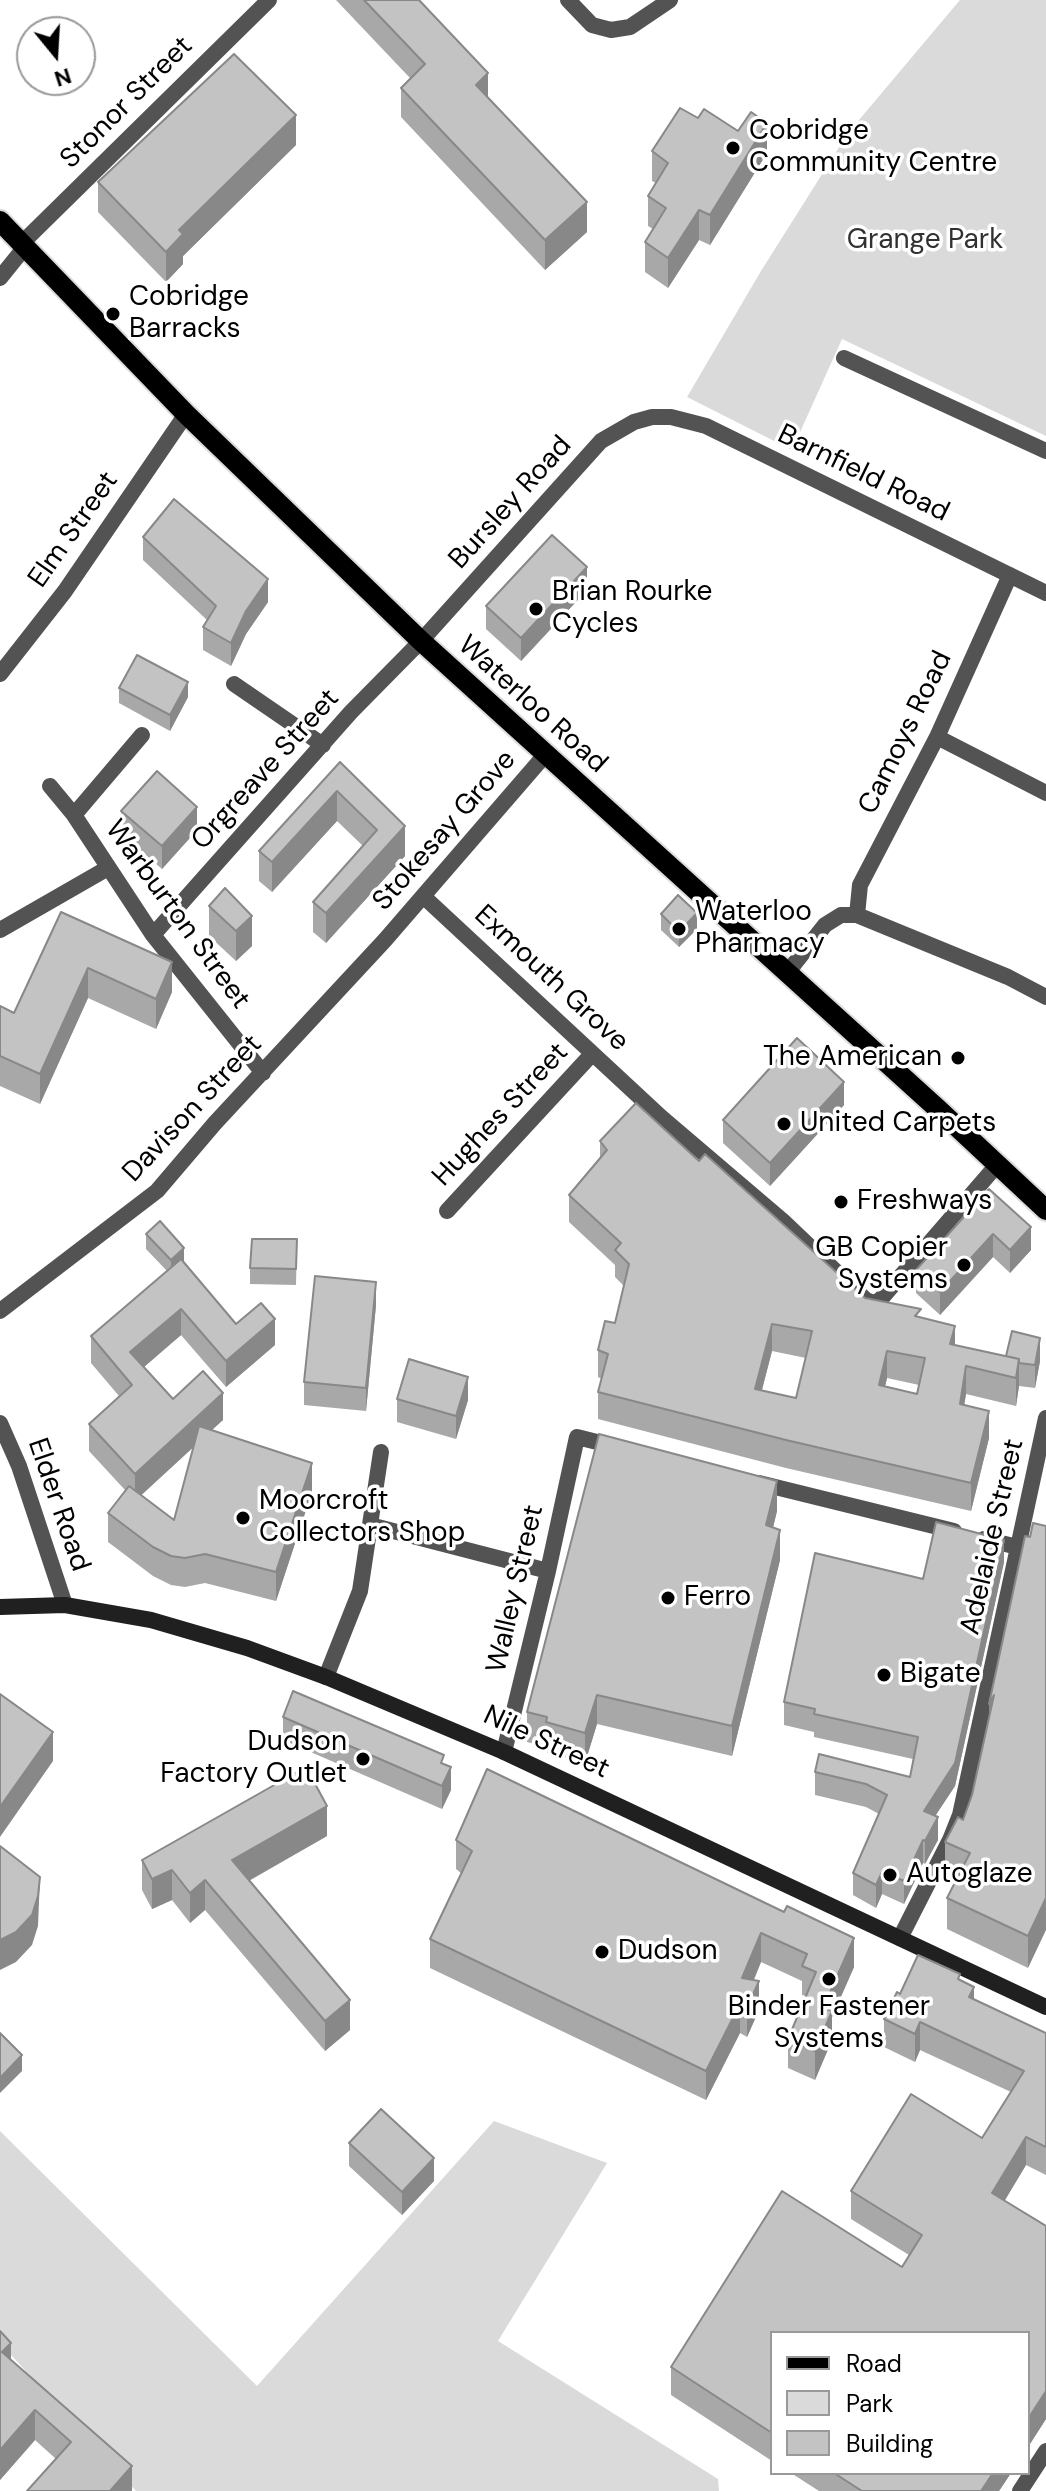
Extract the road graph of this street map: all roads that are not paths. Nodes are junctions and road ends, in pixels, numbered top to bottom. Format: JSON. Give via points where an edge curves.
{"nodes":[{"id":1,"x":269,"y":0,"type":"edge"},
{"id":2,"x":568,"y":0,"type":"edge"},
{"id":3,"x":670,"y":0,"type":"edge"},
{"id":4,"x":0,"y":221,"type":"edge"},
{"id":5,"x":23,"y":245,"type":"junction"},
{"id":6,"x":0,"y":278,"type":"edge"},
{"id":7,"x":844,"y":358,"type":"dead end"},
{"id":8,"x":186,"y":414,"type":"junction"},
{"id":9,"x":652,"y":417,"type":"joint"},
{"id":10,"x":1046,"y":451,"type":"edge"},
{"id":11,"x":1010,"y":575,"type":"junction"},
{"id":12,"x":1046,"y":593,"type":"edge"},
{"id":13,"x":421,"y":641,"type":"junction"},
{"id":14,"x":0,"y":674,"type":"edge"},
{"id":15,"x":234,"y":684,"type":"dead end"},
{"id":16,"x":142,"y":735,"type":"dead end"},
{"id":17,"x":937,"y":737,"type":"junction"},
{"id":18,"x":323,"y":745,"type":"junction"},
{"id":19,"x":545,"y":755,"type":"junction"},
{"id":20,"x":50,"y":786,"type":"dead end"},
{"id":21,"x":1046,"y":793,"type":"edge"},
{"id":22,"x":74,"y":815,"type":"junction"},
{"id":23,"x":108,"y":868,"type":"junction"},
{"id":24,"x":423,"y":896,"type":"junction"},
{"id":25,"x":857,"y":915,"type":"junction"},
{"id":26,"x":0,"y":930,"type":"edge"},
{"id":27,"x":153,"y":935,"type":"junction"},
{"id":28,"x":371,"y":955,"type":"joint"},
{"id":29,"x":787,"y":973,"type":"junction"},
{"id":30,"x":1046,"y":997,"type":"edge"},
{"id":31,"x":592,"y":1054,"type":"junction"},
{"id":32,"x":263,"y":1073,"type":"junction"},
{"id":33,"x":997,"y":1165,"type":"junction"},
{"id":34,"x":1046,"y":1210,"type":"edge"},
{"id":35,"x":447,"y":1211,"type":"dead end"},
{"id":36,"x":0,"y":1311,"type":"edge"},
{"id":37,"x":1046,"y":1418,"type":"edge"},
{"id":38,"x":0,"y":1423,"type":"edge"},
{"id":39,"x":632,"y":1451,"type":"edge"},
{"id":40,"x":381,"y":1452,"type":"dead end"},
{"id":41,"x":740,"y":1478,"type":"edge"},
{"id":42,"x":370,"y":1525,"type":"junction"},
{"id":43,"x":1018,"y":1547,"type":"junction"},
{"id":44,"x":548,"y":1571,"type":"junction"},
{"id":45,"x":65,"y":1605,"type":"junction"},
{"id":46,"x":0,"y":1607,"type":"edge"},
{"id":47,"x":326,"y":1677,"type":"junction"},
{"id":48,"x":504,"y":1752,"type":"junction"},
{"id":49,"x":900,"y":1938,"type":"junction"},
{"id":50,"x":1044,"y":2004,"type":"edge"},
{"id":51,"x":1046,"y":2451,"type":"edge"},
{"id":52,"x":1020,"y":2491,"type":"edge"}],
"edges":[{"from":1,"to":5,"type":"street","name":"Stonor Street"},
{"from":2,"to":3,"type":"street","via":[[592,25],[611,30],[630,27]]},
{"from":4,"to":5,"type":"main road","name":"Waterloo Road"},
{"from":5,"to":6,"type":"street","name":"Stonor Street"},
{"from":5,"to":8,"type":"main road","name":"Waterloo Road"},
{"from":7,"to":10,"type":"street"},
{"from":8,"to":13,"type":"main road","name":"Waterloo Road"},
{"from":8,"to":14,"type":"street","name":"Elm Street","via":[[65,591]]},
{"from":9,"to":11,"type":"street","name":"Barnfield Road","via":[[706,426]]},
{"from":9,"to":13,"type":"street","name":"Bursley Road","via":[[601,441]]},
{"from":11,"to":12,"type":"street","name":"Barnfield Road"},
{"from":11,"to":17,"type":"street","name":"Camoys Road"},
{"from":13,"to":18,"type":"street","name":"Orgreave Street"},
{"from":13,"to":19,"type":"main road","name":"Waterloo Road"},
{"from":15,"to":18,"type":"street"},
{"from":16,"to":22,"type":"street"},
{"from":17,"to":21,"type":"street"},
{"from":17,"to":25,"type":"street","name":"Camoys Road","via":[[860,885]]},
{"from":18,"to":27,"type":"street","name":"Orgreave Street"},
{"from":19,"to":24,"type":"street","name":"Stokesay Grove"},
{"from":19,"to":29,"type":"main road","name":"Waterloo Road"},
{"from":20,"to":22,"type":"street","name":"Warburton Street"},
{"from":22,"to":23,"type":"street","name":"Warburton Street"},
{"from":23,"to":26,"type":"street"},
{"from":23,"to":27,"type":"street","name":"Warburton Street"},
{"from":24,"to":28,"type":"street","name":"Stokesay Grove"},
{"from":24,"to":31,"type":"street","name":"Exmouth Grove"},
{"from":25,"to":29,"type":"street","via":[[841,915],[825,925]]},
{"from":25,"to":30,"type":"street"},
{"from":27,"to":32,"type":"street","name":"Warburton Street"},
{"from":28,"to":32,"type":"street","name":"Davison Street"},
{"from":29,"to":33,"type":"main road","name":"Waterloo Road"},
{"from":31,"to":33,"type":"street","name":"Exmouth Grove","via":[[874,1303]]},
{"from":31,"to":35,"type":"street","name":"Hughes Street"},
{"from":32,"to":36,"type":"street","name":"Davison Street","via":[[157,1191]]},
{"from":33,"to":34,"type":"main road","name":"Waterloo Road"},
{"from":37,"to":43,"type":"street","name":"Adelaide Street"},
{"from":38,"to":45,"type":"street","name":"Elder Road"},
{"from":39,"to":44,"type":"street","name":"Walley Street","via":[[577,1437]]},
{"from":40,"to":42,"type":"street"},
{"from":41,"to":43,"type":"street"},
{"from":42,"to":44,"type":"street"},
{"from":42,"to":47,"type":"street","via":[[360,1591]]},
{"from":43,"to":49,"type":"street","name":"Adelaide Street","via":[[960,1815]]},
{"from":44,"to":48,"type":"street","name":"Walley Street"},
{"from":45,"to":46,"type":"main road","name":"Nile Street"},
{"from":45,"to":47,"type":"main road","name":"Nile Street","via":[[151,1620]]},
{"from":47,"to":48,"type":"main road","name":"Nile Street"},
{"from":48,"to":49,"type":"main road","name":"Nile Street"},
{"from":49,"to":50,"type":"main road","name":"Nile Street"},
{"from":51,"to":52,"type":"street"}]}
